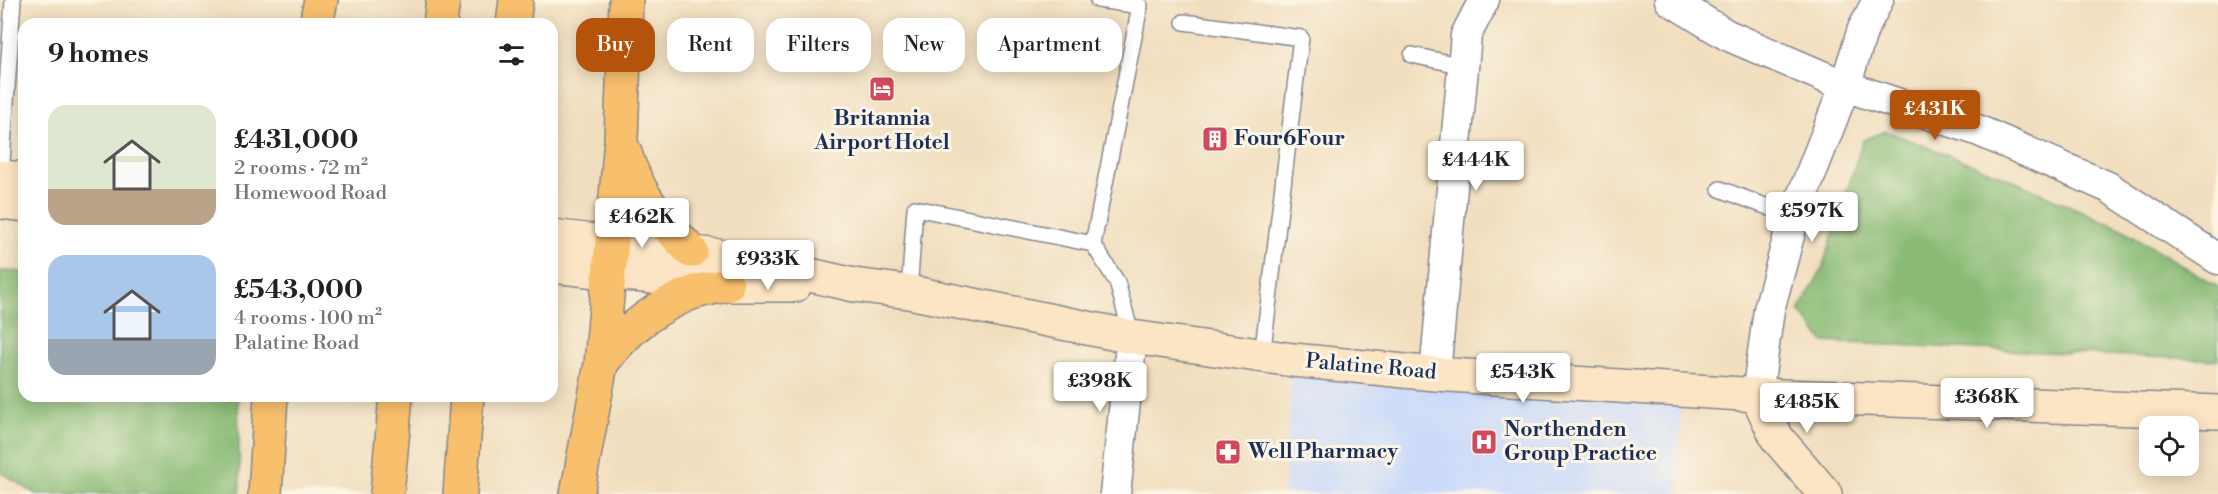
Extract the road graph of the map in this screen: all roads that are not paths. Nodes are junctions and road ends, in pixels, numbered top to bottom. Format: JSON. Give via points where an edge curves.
{"nodes":[{"id":1,"x":12,"y":0,"type":"edge"},
{"id":2,"x":321,"y":0,"type":"edge"},
{"id":3,"x":444,"y":0,"type":"edge"},
{"id":4,"x":516,"y":0,"type":"edge"},
{"id":5,"x":626,"y":0,"type":"edge"},
{"id":6,"x":1098,"y":0,"type":"edge"},
{"id":7,"x":1484,"y":0,"type":"edge"},
{"id":8,"x":1670,"y":0,"type":"edge"},
{"id":9,"x":1878,"y":0,"type":"edge"},
{"id":10,"x":317,"y":18,"type":"edge"},
{"id":11,"x":441,"y":18,"type":"edge"},
{"id":12,"x":514,"y":18,"type":"edge"},
{"id":13,"x":1184,"y":22,"type":"dead end"},
{"id":14,"x":1412,"y":55,"type":"dead end"},
{"id":15,"x":1463,"y":66,"type":"junction"},
{"id":16,"x":1845,"y":86,"type":"junction"},
{"id":17,"x":621,"y":140,"type":"junction"},
{"id":18,"x":0,"y":177,"type":"edge"},
{"id":19,"x":18,"y":178,"type":"edge"},
{"id":20,"x":0,"y":188,"type":"edge"},
{"id":21,"x":1720,"y":189,"type":"dead end"},
{"id":22,"x":0,"y":202,"type":"edge"},
{"id":23,"x":18,"y":204,"type":"edge"},
{"id":24,"x":1794,"y":217,"type":"junction"},
{"id":25,"x":558,"y":238,"type":"edge"},
{"id":26,"x":1093,"y":244,"type":"junction"},
{"id":27,"x":692,"y":251,"type":"junction"},
{"id":28,"x":610,"y":257,"type":"junction"},
{"id":29,"x":2218,"y":259,"type":"edge"},
{"id":30,"x":558,"y":265,"type":"edge"},
{"id":31,"x":727,"y":285,"type":"junction"},
{"id":32,"x":854,"y":285,"type":"junction"},
{"id":33,"x":909,"y":292,"type":"junction"},
{"id":34,"x":1132,"y":337,"type":"junction"},
{"id":35,"x":1262,"y":356,"type":"junction"},
{"id":36,"x":602,"y":364,"type":"junction"},
{"id":37,"x":1435,"y":374,"type":"junction"},
{"id":38,"x":1757,"y":395,"type":"junction"},
{"id":39,"x":270,"y":402,"type":"edge"},
{"id":40,"x":395,"y":406,"type":"edge"},
{"id":41,"x":466,"y":408,"type":"edge"},
{"id":42,"x":2218,"y":412,"type":"edge"},
{"id":43,"x":265,"y":494,"type":"edge"},
{"id":44,"x":387,"y":494,"type":"edge"},
{"id":45,"x":459,"y":494,"type":"edge"},
{"id":46,"x":577,"y":494,"type":"edge"},
{"id":47,"x":1115,"y":494,"type":"edge"},
{"id":48,"x":1825,"y":494,"type":"edge"}],
"edges":[{"from":1,"to":18,"type":"lane"},
{"from":2,"to":10,"type":"highway"},
{"from":3,"to":11,"type":"highway"},
{"from":4,"to":12,"type":"highway"},
{"from":5,"to":17,"type":"highway"},
{"from":6,"to":26,"type":"lane","via":[[1140,6]]},
{"from":7,"to":15,"type":"street","via":[[1466,35]]},
{"from":8,"to":16,"type":"street","via":[[1727,35]]},
{"from":9,"to":16,"type":"street","via":[[1863,29]]},
{"from":13,"to":35,"type":"lane","via":[[1301,38]]},
{"from":14,"to":15,"type":"lane"},
{"from":15,"to":37,"type":"street"},
{"from":16,"to":24,"type":"street"},
{"from":16,"to":29,"type":"street","via":[[1977,129],[2108,187]]},
{"from":17,"to":27,"type":"highway","via":[[631,172],[649,206]]},
{"from":17,"to":28,"type":"highway"},
{"from":18,"to":19,"type":"main road"},
{"from":18,"to":20,"type":"main road"},
{"from":21,"to":24,"type":"lane"},
{"from":22,"to":23,"type":"main road"},
{"from":24,"to":38,"type":"street","via":[[1769,310]]},
{"from":25,"to":28,"type":"main road"},
{"from":26,"to":33,"type":"lane","via":[[915,208]]},
{"from":26,"to":34,"type":"lane","via":[[1117,282]]},
{"from":27,"to":28,"type":"main road"},
{"from":27,"to":32,"type":"main road"},
{"from":28,"to":30,"type":"main road"},
{"from":28,"to":31,"type":"main road"},
{"from":28,"to":36,"type":"highway"},
{"from":31,"to":32,"type":"main road"},
{"from":31,"to":36,"type":"highway","via":[[683,296],[644,319],[620,340]]},
{"from":32,"to":33,"type":"main road","name":"Palatine Road"},
{"from":33,"to":34,"type":"main road","name":"Palatine Road"},
{"from":34,"to":35,"type":"main road","name":"Palatine Road"},
{"from":34,"to":47,"type":"street"},
{"from":35,"to":37,"type":"main road","name":"Palatine Road"},
{"from":36,"to":46,"type":"highway"},
{"from":37,"to":38,"type":"main road","name":"Palatine Road"},
{"from":38,"to":42,"type":"main road","name":"Palatine Road"},
{"from":38,"to":48,"type":"main road","via":[[1777,438]]},
{"from":39,"to":43,"type":"highway"},
{"from":40,"to":44,"type":"highway"},
{"from":41,"to":45,"type":"highway"}]}
